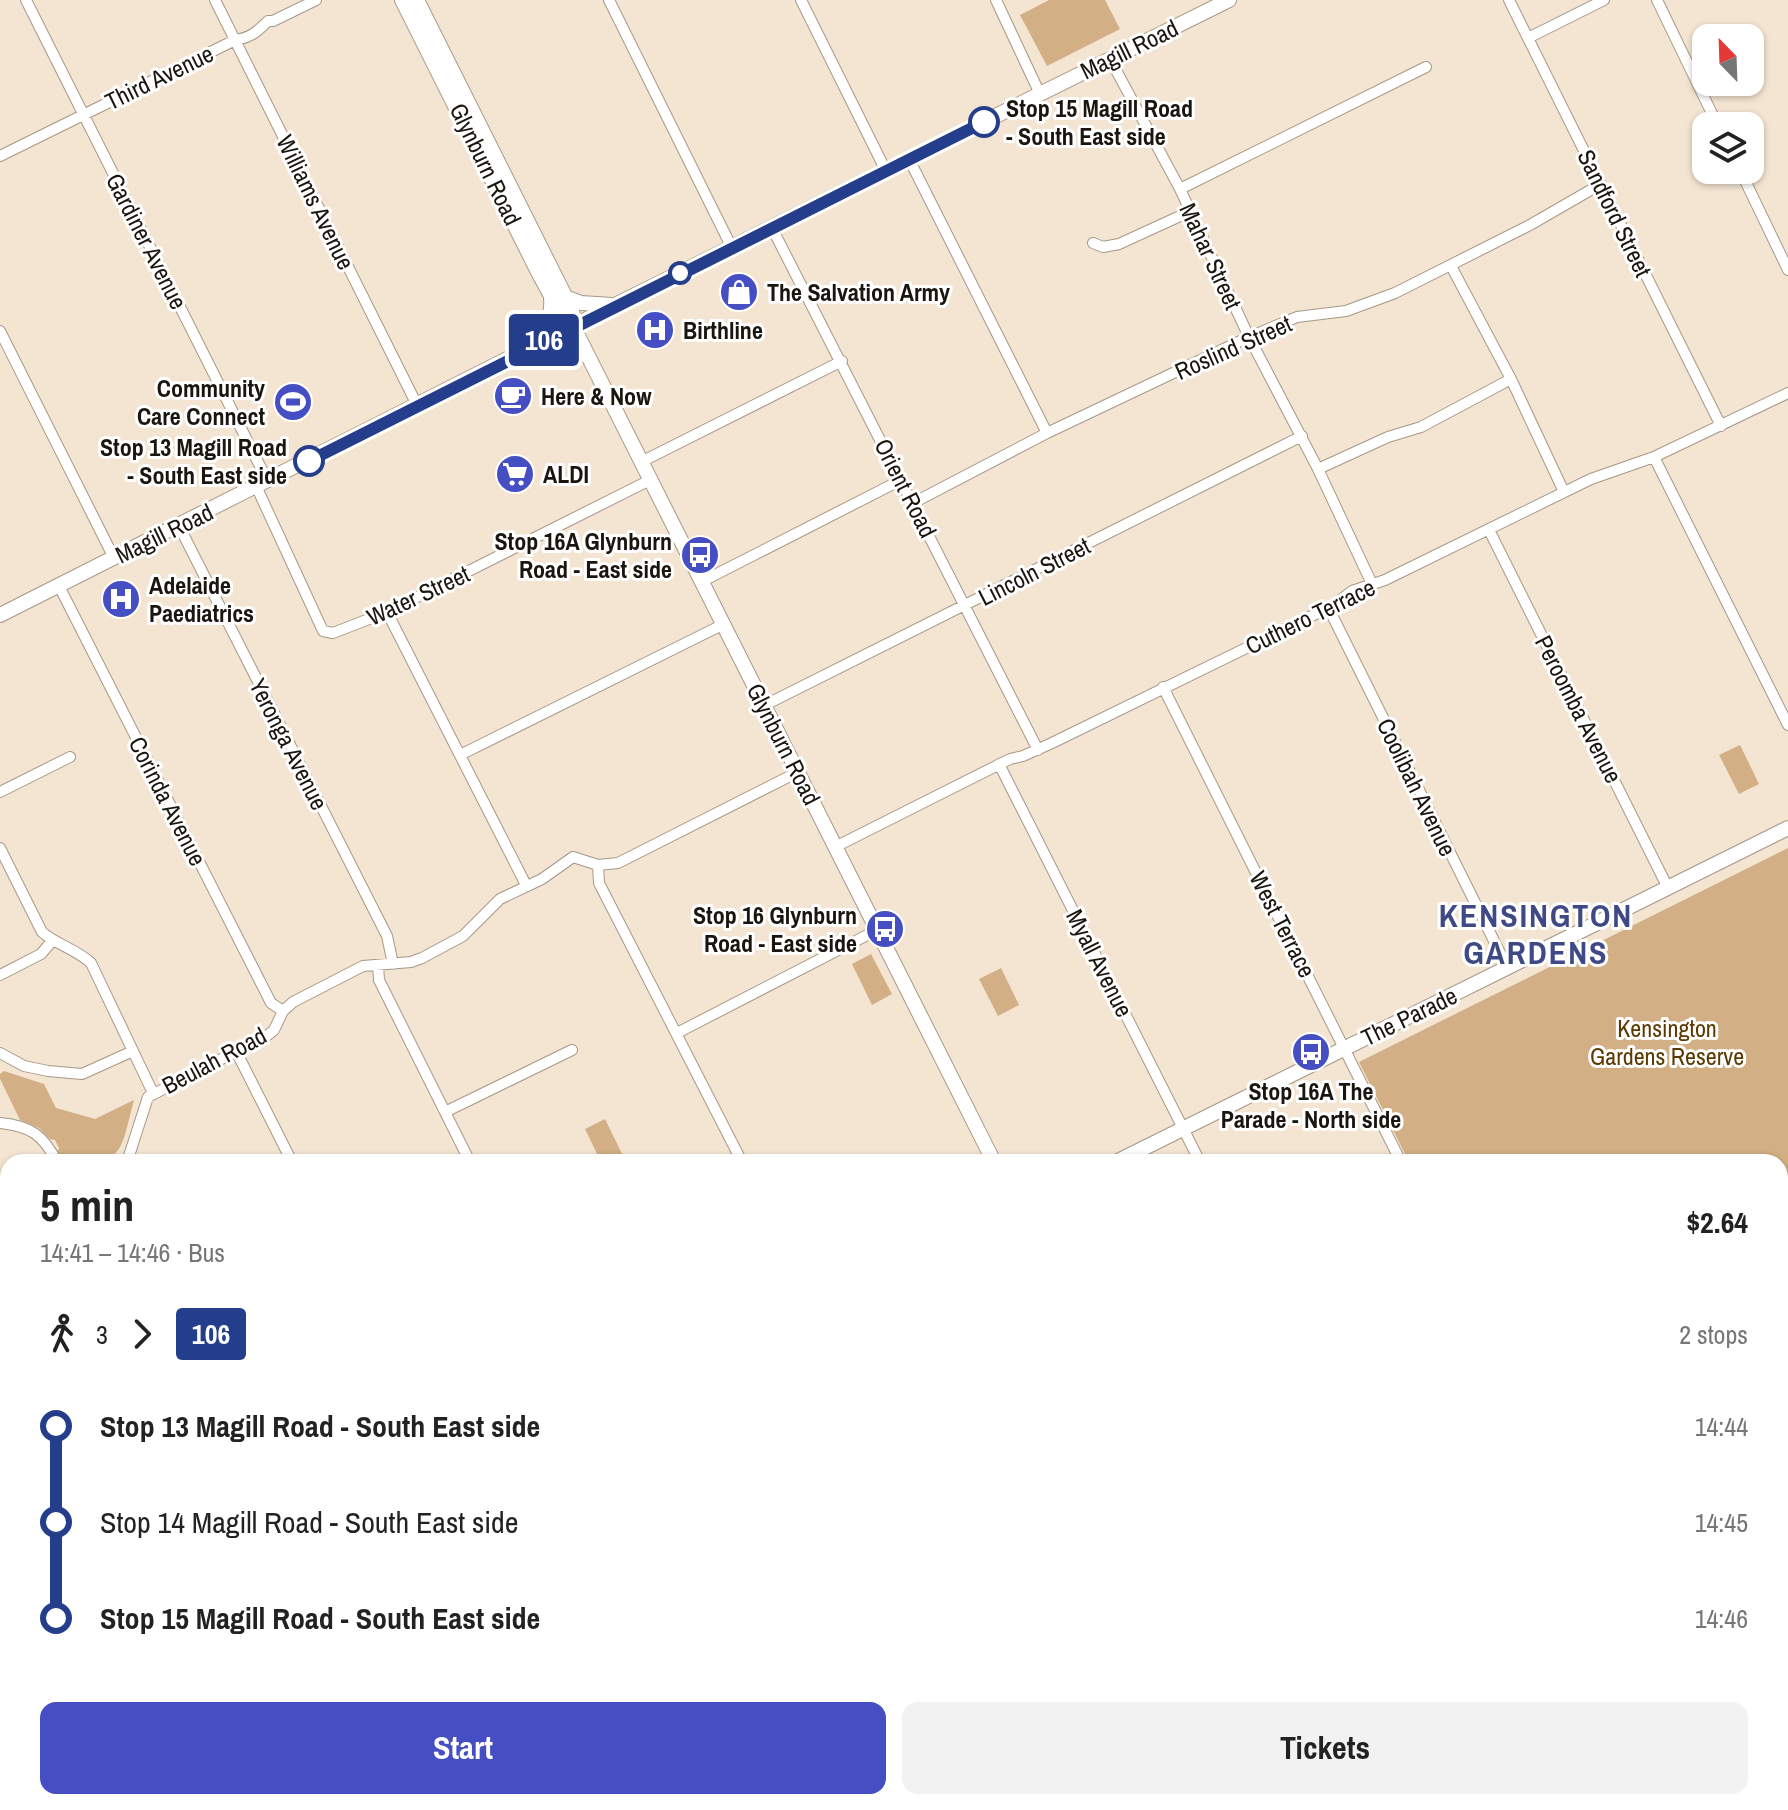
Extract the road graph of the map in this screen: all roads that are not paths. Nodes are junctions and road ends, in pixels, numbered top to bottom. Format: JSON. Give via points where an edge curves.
{"nodes":[{"id":1,"x":26,"y":0,"type":"edge"},
{"id":2,"x":215,"y":0,"type":"edge"},
{"id":3,"x":316,"y":0,"type":"edge"},
{"id":4,"x":402,"y":0,"type":"edge"},
{"id":5,"x":417,"y":0,"type":"edge"},
{"id":6,"x":609,"y":0,"type":"edge"},
{"id":7,"x":801,"y":0,"type":"edge"},
{"id":8,"x":996,"y":0,"type":"edge"},
{"id":9,"x":1229,"y":0,"type":"edge"},
{"id":10,"x":1509,"y":0,"type":"edge"},
{"id":11,"x":1604,"y":0,"type":"edge"},
{"id":12,"x":1657,"y":0,"type":"edge"},
{"id":13,"x":1528,"y":38,"type":"junction"},
{"id":14,"x":235,"y":40,"type":"junction"},
{"id":15,"x":1110,"y":59,"type":"junction"},
{"id":16,"x":1426,"y":67,"type":"dead end"},
{"id":17,"x":1040,"y":94,"type":"junction"},
{"id":18,"x":1711,"y":112,"type":"edge"},
{"id":19,"x":83,"y":115,"type":"junction"},
{"id":20,"x":469,"y":118,"type":"junction"},
{"id":21,"x":0,"y":156,"type":"edge"},
{"id":22,"x":909,"y":159,"type":"junction"},
{"id":23,"x":886,"y":171,"type":"junction"},
{"id":24,"x":1601,"y":184,"type":"junction"},
{"id":25,"x":1747,"y":184,"type":"edge"},
{"id":26,"x":1180,"y":189,"type":"junction"},
{"id":27,"x":1191,"y":211,"type":"junction"},
{"id":28,"x":772,"y":228,"type":"junction"},
{"id":29,"x":1093,"y":243,"type":"dead end"},
{"id":30,"x":732,"y":248,"type":"junction"},
{"id":31,"x":1451,"y":266,"type":"junction"},
{"id":32,"x":1788,"y":270,"type":"edge"},
{"id":33,"x":558,"y":296,"type":"junction"},
{"id":34,"x":614,"y":306,"type":"junction"},
{"id":35,"x":573,"y":326,"type":"junction"},
{"id":36,"x":0,"y":331,"type":"edge"},
{"id":37,"x":1249,"y":337,"type":"junction"},
{"id":38,"x":535,"y":345,"type":"junction"},
{"id":39,"x":842,"y":361,"type":"junction"},
{"id":40,"x":1511,"y":379,"type":"junction"},
{"id":41,"x":1788,"y":393,"type":"edge"},
{"id":42,"x":417,"y":405,"type":"junction"},
{"id":43,"x":1721,"y":426,"type":"junction"},
{"id":44,"x":1047,"y":433,"type":"junction"},
{"id":45,"x":1302,"y":436,"type":"junction"},
{"id":46,"x":1654,"y":457,"type":"junction"},
{"id":47,"x":643,"y":461,"type":"junction"},
{"id":48,"x":1318,"y":469,"type":"junction"},
{"id":49,"x":652,"y":479,"type":"junction"},
{"id":50,"x":901,"y":480,"type":"junction"},
{"id":51,"x":262,"y":485,"type":"junction"},
{"id":52,"x":1564,"y":492,"type":"junction"},
{"id":53,"x":913,"y":503,"type":"junction"},
{"id":54,"x":179,"y":526,"type":"junction"},
{"id":55,"x":1489,"y":530,"type":"junction"},
{"id":56,"x":114,"y":558,"type":"junction"},
{"id":57,"x":701,"y":582,"type":"junction"},
{"id":58,"x":1372,"y":584,"type":"junction"},
{"id":59,"x":59,"y":586,"type":"junction"},
{"id":60,"x":966,"y":605,"type":"junction"},
{"id":61,"x":1328,"y":607,"type":"junction"},
{"id":62,"x":387,"y":612,"type":"junction"},
{"id":63,"x":0,"y":615,"type":"edge"},
{"id":64,"x":722,"y":625,"type":"junction"},
{"id":65,"x":1163,"y":687,"type":"junction"},
{"id":66,"x":765,"y":705,"type":"junction"},
{"id":67,"x":1788,"y":725,"type":"edge"},
{"id":68,"x":1038,"y":750,"type":"junction"},
{"id":69,"x":460,"y":755,"type":"junction"},
{"id":70,"x":70,"y":757,"type":"dead end"},
{"id":71,"x":999,"y":764,"type":"junction"},
{"id":72,"x":798,"y":772,"type":"junction"},
{"id":73,"x":0,"y":792,"type":"edge"},
{"id":74,"x":1788,"y":828,"type":"edge"},
{"id":75,"x":835,"y":847,"type":"junction"},
{"id":76,"x":0,"y":848,"type":"edge"},
{"id":77,"x":598,"y":865,"type":"junction"},
{"id":78,"x":526,"y":885,"type":"junction"},
{"id":79,"x":1668,"y":888,"type":"junction"},
{"id":80,"x":877,"y":930,"type":"junction"},
{"id":81,"x":52,"y":941,"type":"junction"},
{"id":82,"x":393,"y":964,"type":"junction"},
{"id":83,"x":378,"y":965,"type":"junction"},
{"id":84,"x":1507,"y":967,"type":"junction"},
{"id":85,"x":0,"y":975,"type":"edge"},
{"id":86,"x":283,"y":1011,"type":"junction"},
{"id":87,"x":677,"y":1033,"type":"junction"},
{"id":88,"x":1345,"y":1048,"type":"junction"},
{"id":89,"x":572,"y":1050,"type":"dead end"},
{"id":90,"x":133,"y":1051,"type":"junction"},
{"id":91,"x":236,"y":1051,"type":"junction"},
{"id":92,"x":0,"y":1053,"type":"edge"},
{"id":93,"x":153,"y":1093,"type":"junction"},
{"id":94,"x":445,"y":1112,"type":"junction"},
{"id":95,"x":0,"y":1123,"type":"edge"},
{"id":96,"x":1183,"y":1128,"type":"junction"},
{"id":97,"x":53,"y":1154,"type":"edge"},
{"id":98,"x":130,"y":1154,"type":"edge"},
{"id":99,"x":288,"y":1154,"type":"edge"},
{"id":100,"x":466,"y":1154,"type":"edge"},
{"id":101,"x":738,"y":1154,"type":"edge"},
{"id":102,"x":990,"y":1154,"type":"edge"},
{"id":103,"x":1132,"y":1154,"type":"edge"},
{"id":104,"x":1196,"y":1154,"type":"edge"},
{"id":105,"x":1397,"y":1154,"type":"edge"}],
"edges":[{"from":1,"to":19,"type":"street","name":"Gardiner Avenue"},
{"from":2,"to":14,"type":"street","name":"Williams Avenue"},
{"from":3,"to":14,"type":"street","name":"Third Avenue"},
{"from":4,"to":20,"type":"main road","name":"Glynburn Road"},
{"from":5,"to":20,"type":"main road","name":"Glynburn Road"},
{"from":6,"to":30,"type":"street"},
{"from":7,"to":23,"type":"street"},
{"from":8,"to":17,"type":"street"},
{"from":9,"to":15,"type":"main road","name":"Magill Road"},
{"from":10,"to":13,"type":"street","name":"Sandford Street"},
{"from":11,"to":13,"type":"street"},
{"from":12,"to":18,"type":"street"},
{"from":13,"to":24,"type":"street","name":"Sandford Street"},
{"from":14,"to":19,"type":"street","name":"Third Avenue"},
{"from":14,"to":42,"type":"street","name":"Williams Avenue"},
{"from":15,"to":17,"type":"main road","name":"Magill Road"},
{"from":15,"to":26,"type":"street","name":"Mahar Street"},
{"from":16,"to":26,"type":"street"},
{"from":17,"to":22,"type":"main road","name":"Magill Road"},
{"from":19,"to":21,"type":"street","name":"Third Avenue"},
{"from":19,"to":51,"type":"street","name":"Gardiner Avenue"},
{"from":20,"to":33,"type":"main road","name":"Glynburn Road"},
{"from":22,"to":23,"type":"main road","name":"Magill Road"},
{"from":22,"to":44,"type":"street"},
{"from":23,"to":28,"type":"main road","name":"Magill Road"},
{"from":24,"to":31,"type":"street","name":"Roslind Street"},
{"from":24,"to":43,"type":"street","name":"Sandford Street"},
{"from":25,"to":32,"type":"street"},
{"from":26,"to":27,"type":"street","name":"Mahar Street"},
{"from":27,"to":29,"type":"street","via":[[1119,244]]},
{"from":27,"to":37,"type":"street","name":"Mahar Street"},
{"from":28,"to":30,"type":"main road","name":"Magill Road"},
{"from":28,"to":39,"type":"street","name":"Orient Road"},
{"from":30,"to":34,"type":"main road","name":"Magill Road"},
{"from":31,"to":37,"type":"street","name":"Roslind Street","via":[[1346,311],[1297,317]]},
{"from":31,"to":40,"type":"street"},
{"from":33,"to":34,"type":"main road"},
{"from":33,"to":35,"type":"main road","name":"Glynburn Road","via":[[562,316]]},
{"from":33,"to":38,"type":"main road"},
{"from":34,"to":35,"type":"main road","name":"Magill Road"},
{"from":35,"to":38,"type":"main road","name":"Magill Road"},
{"from":35,"to":47,"type":"main road","name":"Glynburn Road"},
{"from":36,"to":56,"type":"street"},
{"from":37,"to":44,"type":"street","name":"Roslind Street"},
{"from":37,"to":45,"type":"street","name":"Mahar Street"},
{"from":38,"to":42,"type":"main road","name":"Magill Road"},
{"from":39,"to":47,"type":"street"},
{"from":39,"to":50,"type":"street","name":"Orient Road"},
{"from":40,"to":48,"type":"street","via":[[1421,427]]},
{"from":40,"to":52,"type":"street"},
{"from":41,"to":43,"type":"street","name":"Cuthero Terrace"},
{"from":42,"to":51,"type":"main road","name":"Magill Road"},
{"from":43,"to":46,"type":"street","name":"Cuthero Terrace"},
{"from":44,"to":53,"type":"street","name":"Roslind Street"},
{"from":45,"to":48,"type":"street","name":"Mahar Street"},
{"from":45,"to":60,"type":"street","name":"Lincoln Street"},
{"from":46,"to":52,"type":"street","name":"Cuthero Terrace"},
{"from":46,"to":67,"type":"street"},
{"from":47,"to":49,"type":"main road","name":"Glynburn Road"},
{"from":48,"to":58,"type":"street","name":"Mahar Street"},
{"from":49,"to":57,"type":"main road","name":"Glynburn Road"},
{"from":49,"to":62,"type":"street","name":"Water Street"},
{"from":50,"to":53,"type":"street","name":"Orient Road"},
{"from":50,"to":57,"type":"street"},
{"from":51,"to":54,"type":"main road","name":"Magill Road"},
{"from":51,"to":62,"type":"street","name":"Water Street","via":[[323,631],[333,633]]},
{"from":52,"to":55,"type":"street","name":"Cuthero Terrace"},
{"from":53,"to":60,"type":"street","name":"Orient Road"},
{"from":54,"to":56,"type":"main road","name":"Magill Road"},
{"from":54,"to":82,"type":"street","name":"Yeronga Avenue","via":[[387,936]]},
{"from":55,"to":58,"type":"street","name":"Cuthero Terrace"},
{"from":55,"to":79,"type":"street","name":"Peroomba Avenue"},
{"from":56,"to":59,"type":"main road","name":"Magill Road"},
{"from":57,"to":64,"type":"main road","name":"Glynburn Road"},
{"from":58,"to":61,"type":"street","name":"Cuthero Terrace"},
{"from":59,"to":63,"type":"main road","name":"Magill Road"},
{"from":59,"to":86,"type":"street","name":"Corinda Avenue","via":[[271,1003]]},
{"from":60,"to":66,"type":"street","name":"Lincoln Street"},
{"from":60,"to":68,"type":"street","name":"Orient Road"},
{"from":61,"to":65,"type":"street","name":"Cuthero Terrace"},
{"from":61,"to":84,"type":"street","name":"Coolibah Avenue"},
{"from":62,"to":69,"type":"street"},
{"from":64,"to":66,"type":"main road","name":"Glynburn Road"},
{"from":64,"to":69,"type":"street"},
{"from":65,"to":68,"type":"street","name":"Cuthero Terrace"},
{"from":65,"to":88,"type":"street","name":"West Terrace"},
{"from":66,"to":72,"type":"main road","name":"Glynburn Road"},
{"from":68,"to":71,"type":"street","name":"Cuthero Terrace"},
{"from":69,"to":78,"type":"street"},
{"from":70,"to":73,"type":"street"},
{"from":71,"to":75,"type":"street","name":"Cuthero Terrace"},
{"from":71,"to":96,"type":"street","name":"Myall Avenue"},
{"from":72,"to":75,"type":"main road","name":"Glynburn Road"},
{"from":72,"to":77,"type":"street","name":"Beulah Road","via":[[618,863]]},
{"from":74,"to":79,"type":"main road","name":"The Parade"},
{"from":75,"to":80,"type":"main road","name":"Glynburn Road"},
{"from":76,"to":81,"type":"street","via":[[42,932]]},
{"from":77,"to":78,"type":"street","name":"Beulah Road","via":[[573,857]]},
{"from":77,"to":87,"type":"street","via":[[599,883]]},
{"from":78,"to":82,"type":"street","name":"Beulah Road","via":[[500,899],[463,936],[422,958]]},
{"from":79,"to":84,"type":"main road","name":"The Parade"},
{"from":80,"to":87,"type":"street"},
{"from":80,"to":102,"type":"main road","name":"Glynburn Road"},
{"from":81,"to":85,"type":"street","via":[[41,954]]},
{"from":81,"to":90,"type":"street","via":[[91,963]]},
{"from":82,"to":83,"type":"street","name":"Beulah Road"},
{"from":83,"to":86,"type":"street","name":"Beulah Road","via":[[363,966]]},
{"from":83,"to":94,"type":"street","via":[[379,980]]},
{"from":84,"to":88,"type":"main road","name":"The Parade"},
{"from":86,"to":91,"type":"street","name":"Beulah Road","via":[[274,1030]]},
{"from":87,"to":101,"type":"street"},
{"from":88,"to":96,"type":"main road","name":"The Parade"},
{"from":88,"to":105,"type":"street","name":"West Terrace"},
{"from":89,"to":94,"type":"street"},
{"from":90,"to":92,"type":"street","via":[[82,1074],[24,1066]]},
{"from":90,"to":93,"type":"street"},
{"from":91,"to":93,"type":"street","name":"Beulah Road"},
{"from":91,"to":99,"type":"street"},
{"from":93,"to":98,"type":"street","name":"Beulah Road"},
{"from":94,"to":100,"type":"street"},
{"from":95,"to":97,"type":"street","via":[[34,1132]]},
{"from":96,"to":103,"type":"main road","name":"The Parade"},
{"from":96,"to":104,"type":"street","name":"Myall Avenue"}]}
